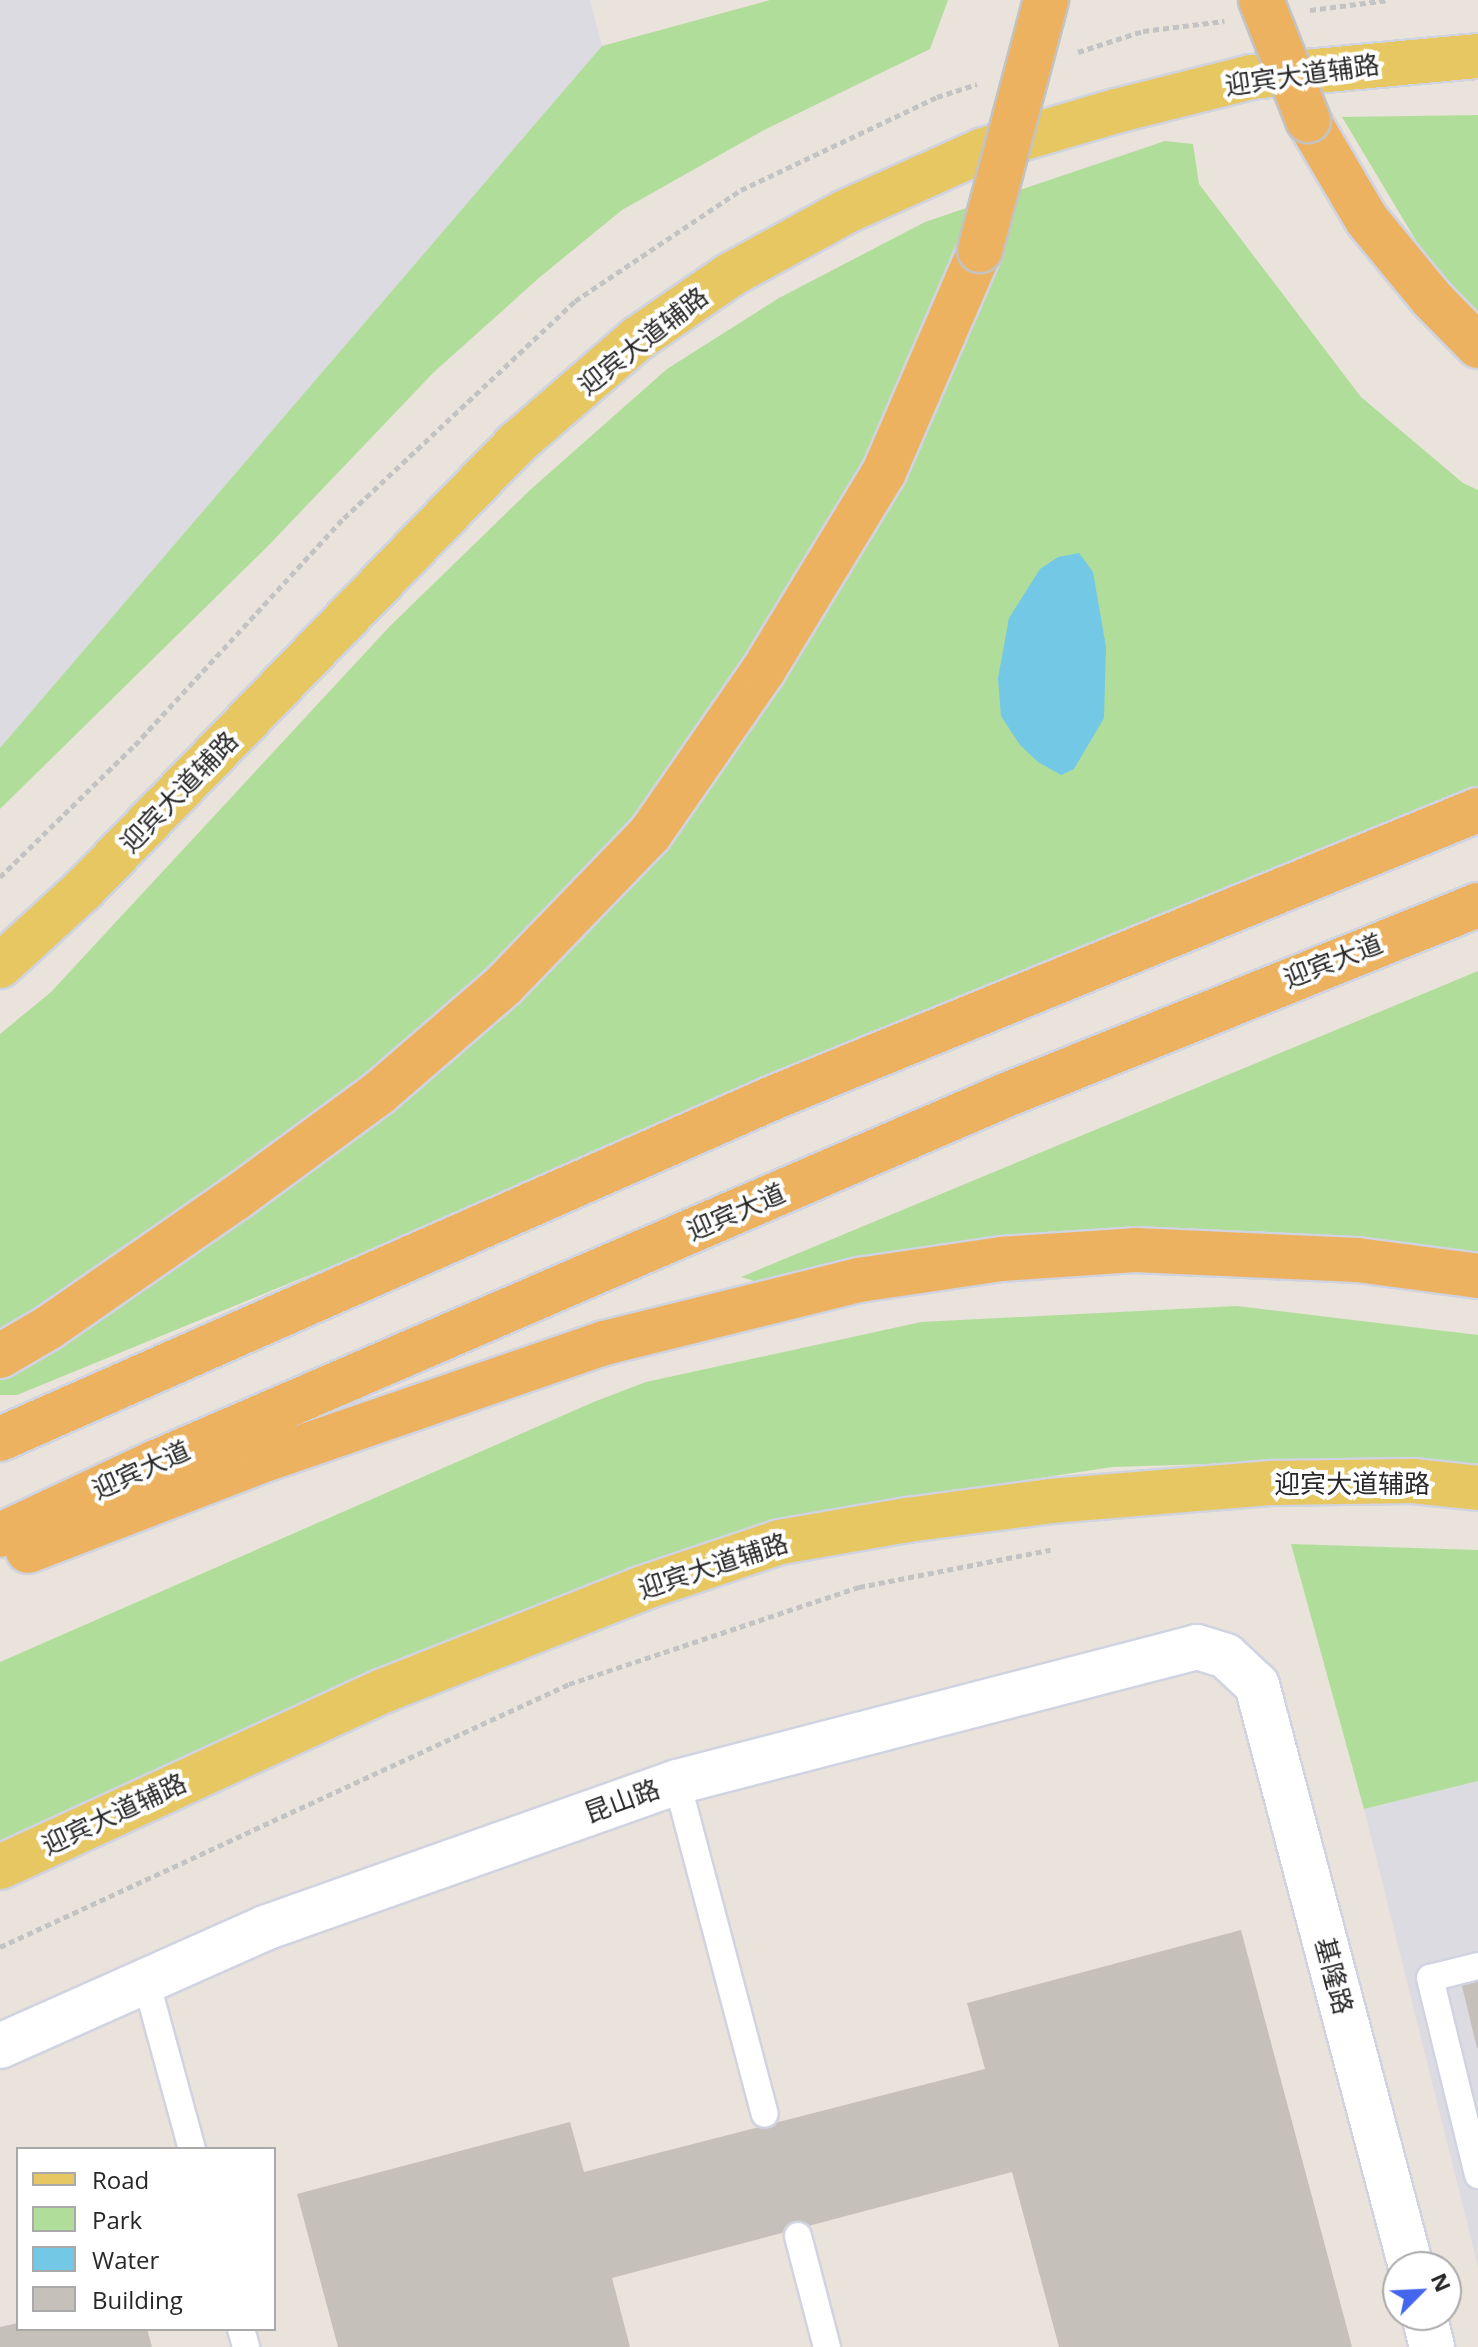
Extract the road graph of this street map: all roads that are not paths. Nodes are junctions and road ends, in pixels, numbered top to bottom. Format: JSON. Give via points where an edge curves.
{"nodes":[{"id":1,"x":1046,"y":0,"type":"edge"},
{"id":2,"x":1261,"y":0,"type":"edge"},
{"id":3,"x":1478,"y":56,"type":"edge"},
{"id":4,"x":1478,"y":346,"type":"edge"},
{"id":5,"x":1478,"y":810,"type":"edge"},
{"id":6,"x":1478,"y":905,"type":"edge"},
{"id":7,"x":0,"y":966,"type":"edge"},
{"id":8,"x":1478,"y":1276,"type":"edge"},
{"id":9,"x":0,"y":1356,"type":"edge"},
{"id":10,"x":0,"y":1439,"type":"edge"},
{"id":11,"x":1478,"y":1488,"type":"edge"},
{"id":12,"x":0,"y":1535,"type":"edge"},
{"id":13,"x":0,"y":1562,"type":"edge"},
{"id":14,"x":1257,"y":1685,"type":"joint"},
{"id":15,"x":677,"y":1782,"type":"junction"},
{"id":16,"x":0,"y":1867,"type":"edge"},
{"id":17,"x":1478,"y":1966,"type":"edge"},
{"id":18,"x":146,"y":1981,"type":"junction"},
{"id":19,"x":0,"y":2046,"type":"edge"},
{"id":20,"x":765,"y":2114,"type":"dead end"},
{"id":21,"x":191,"y":2147,"type":"edge"},
{"id":22,"x":1478,"y":2175,"type":"edge"},
{"id":23,"x":798,"y":2236,"type":"dead end"},
{"id":24,"x":1407,"y":2251,"type":"edge"},
{"id":25,"x":827,"y":2347,"type":"edge"}],
"edges":[{"from":1,"to":9,"type":"highway","bridge":true,"via":[[980,250],[884,472],[763,671],[650,834],[504,985],[379,1093],[211,1216]]},
{"from":2,"to":4,"type":"highway","bridge":true,"via":[[1308,120],[1367,220]]},
{"from":3,"to":7,"type":"main road","name":"迎宾大道辅路","via":[[1251,77],[1101,115],[983,150],[845,212],[730,275],[637,339],[517,443],[83,890]]},
{"from":5,"to":10,"type":"highway","via":[[775,1097]]},
{"from":6,"to":12,"type":"highway","name":"迎宾大道","via":[[1006,1095],[156,1462]]},
{"from":8,"to":13,"type":"highway","via":[[1357,1260],[1135,1250],[1001,1259],[859,1280],[604,1343],[267,1459]]},
{"from":11,"to":16,"type":"main road","name":"迎宾大道辅路","via":[[1413,1481],[1272,1483],[1051,1501],[780,1542],[640,1589],[397,1685]]},
{"from":14,"to":15,"type":"street","name":"昆山路","via":[[1226,1656],[1197,1647]]},
{"from":14,"to":24,"type":"street","name":"基隆路"},
{"from":15,"to":18,"type":"street","name":"昆山路","via":[[265,1928]]},
{"from":15,"to":20,"type":"lane"},
{"from":17,"to":22,"type":"lane","via":[[1430,1978]]},
{"from":18,"to":19,"type":"street","name":"昆山路"},
{"from":18,"to":21,"type":"lane"},
{"from":23,"to":25,"type":"lane"}]}
